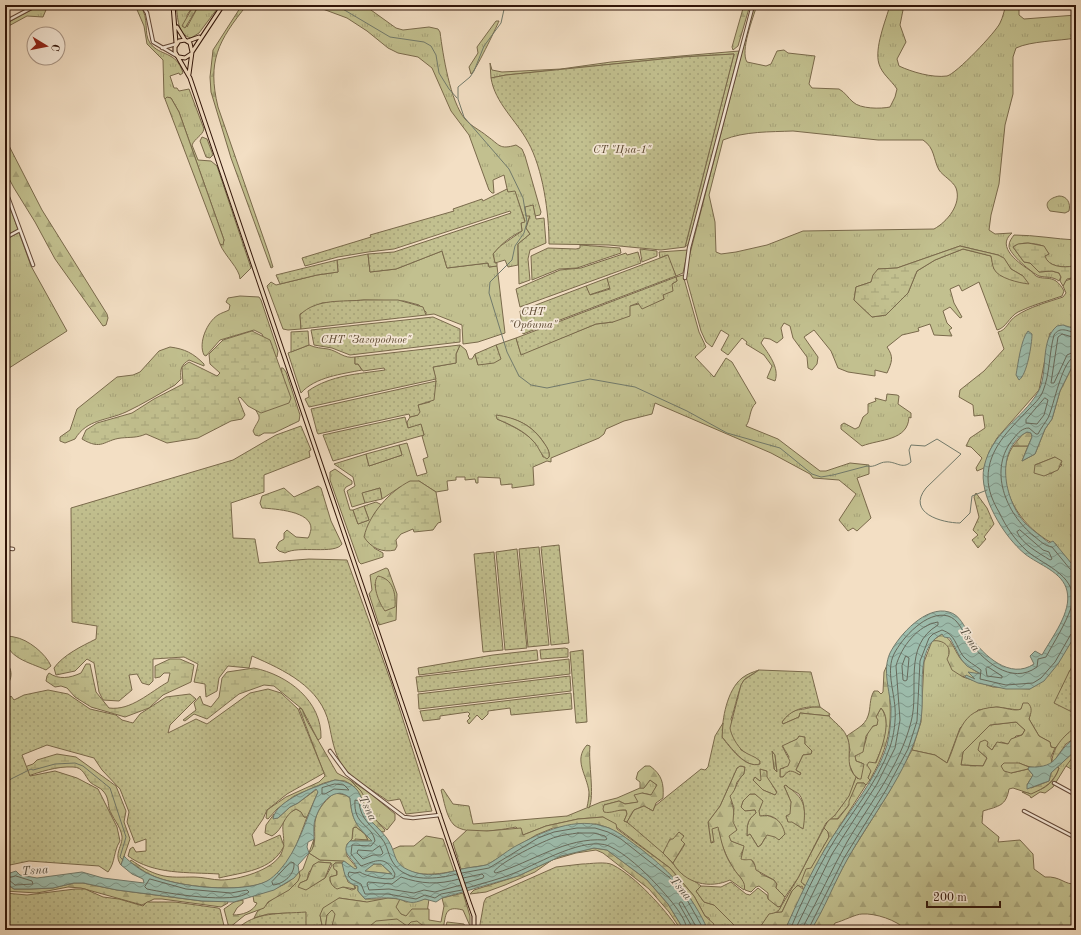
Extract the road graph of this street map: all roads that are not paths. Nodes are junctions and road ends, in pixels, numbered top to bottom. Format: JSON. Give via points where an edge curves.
{"nodes":[{"id":1,"x":37,"y":5,"type":"edge"},
{"id":2,"x":142,"y":5,"type":"edge"},
{"id":3,"x":173,"y":5,"type":"edge"},
{"id":4,"x":223,"y":5,"type":"edge"},
{"id":5,"x":753,"y":5,"type":"edge"},
{"id":6,"x":5,"y":22,"type":"edge"},
{"id":7,"x":175,"y":23,"type":"junction"},
{"id":8,"x":201,"y":36,"type":"junction"},
{"id":9,"x":186,"y":41,"type":"junction"},
{"id":10,"x":176,"y":44,"type":"junction"},
{"id":11,"x":162,"y":48,"type":"junction"},
{"id":12,"x":192,"y":53,"type":"junction"},
{"id":13,"x":178,"y":57,"type":"junction"},
{"id":14,"x":190,"y":78,"type":"junction"},
{"id":15,"x":5,"y":189,"type":"edge"},
{"id":16,"x":20,"y":230,"type":"junction"},
{"id":17,"x":5,"y":238,"type":"edge"},
{"id":18,"x":33,"y":265,"type":"dead end"},
{"id":19,"x":685,"y":278,"type":"dead end"},
{"id":20,"x":5,"y":548,"type":"edge"},
{"id":21,"x":13,"y":549,"type":"dead end"},
{"id":22,"x":330,"y":751,"type":"dead end"},
{"id":23,"x":1054,"y":783,"type":"dead end"},
{"id":24,"x":1076,"y":795,"type":"edge"},
{"id":25,"x":1024,"y":812,"type":"dead end"},
{"id":26,"x":440,"y":815,"type":"junction"},
{"id":27,"x":1076,"y":838,"type":"edge"},
{"id":28,"x":474,"y":930,"type":"edge"}],
"edges":[{"from":1,"to":6,"type":"street"},
{"from":2,"to":11,"type":"street","via":[[148,18],[152,40]]},
{"from":3,"to":7,"type":"main road"},
{"from":4,"to":8,"type":"main road"},
{"from":5,"to":19,"type":"street","via":[[689,248]]},
{"from":7,"to":9,"type":"main road"},
{"from":7,"to":10,"type":"main road"},
{"from":8,"to":9,"type":"main road"},
{"from":8,"to":12,"type":"main road"},
{"from":9,"to":10,"type":"main road"},
{"from":9,"to":12,"type":"main road","via":[[192,46]]},
{"from":10,"to":11,"type":"street"},
{"from":10,"to":13,"type":"main road","via":[[175,52]]},
{"from":11,"to":13,"type":"street"},
{"from":12,"to":13,"type":"main road","via":[[185,58]]},
{"from":12,"to":14,"type":"main road"},
{"from":13,"to":14,"type":"main road"},
{"from":14,"to":26,"type":"main road"},
{"from":15,"to":16,"type":"street"},
{"from":16,"to":17,"type":"street"},
{"from":16,"to":18,"type":"street"},
{"from":20,"to":21,"type":"street"},
{"from":22,"to":26,"type":"street","via":[[347,774],[404,817]]},
{"from":23,"to":24,"type":"street"},
{"from":25,"to":27,"type":"street"},
{"from":26,"to":28,"type":"main road","via":[[474,916]]}]}
